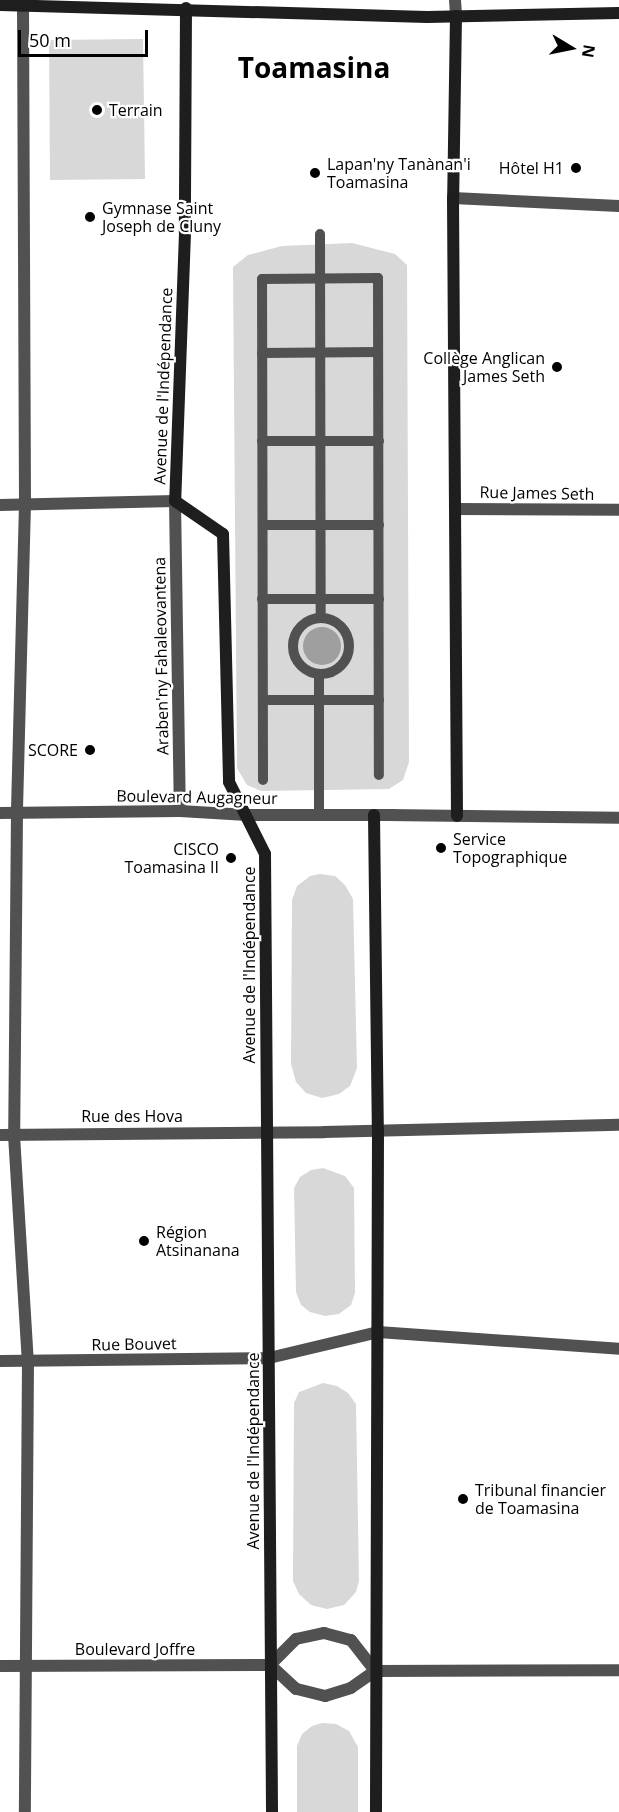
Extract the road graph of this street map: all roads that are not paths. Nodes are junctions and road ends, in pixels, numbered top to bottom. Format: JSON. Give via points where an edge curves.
{"nodes":[{"id":1,"x":455,"y":0,"type":"edge"},
{"id":2,"x":23,"y":4,"type":"junction"},
{"id":3,"x":0,"y":5,"type":"edge"},
{"id":4,"x":186,"y":8,"type":"junction"},
{"id":5,"x":619,"y":13,"type":"edge"},
{"id":6,"x":456,"y":16,"type":"junction"},
{"id":7,"x":453,"y":198,"type":"junction"},
{"id":8,"x":619,"y":206,"type":"edge"},
{"id":9,"x":320,"y":234,"type":"dead end"},
{"id":10,"x":320,"y":279,"type":"junction"},
{"id":11,"x":262,"y":352,"type":"junction"},
{"id":12,"x":320,"y":352,"type":"junction"},
{"id":13,"x":378,"y":352,"type":"junction"},
{"id":14,"x":262,"y":441,"type":"junction"},
{"id":15,"x":320,"y":441,"type":"junction"},
{"id":16,"x":379,"y":441,"type":"junction"},
{"id":17,"x":176,"y":501,"type":"junction"},
{"id":18,"x":25,"y":504,"type":"junction"},
{"id":19,"x":0,"y":505,"type":"edge"},
{"id":20,"x":455,"y":509,"type":"junction"},
{"id":21,"x":619,"y":510,"type":"edge"},
{"id":22,"x":262,"y":525,"type":"junction"},
{"id":23,"x":321,"y":525,"type":"junction"},
{"id":24,"x":379,"y":525,"type":"junction"},
{"id":25,"x":262,"y":599,"type":"junction"},
{"id":26,"x":321,"y":599,"type":"junction"},
{"id":27,"x":379,"y":599,"type":"junction"},
{"id":28,"x":321,"y":617,"type":"junction"},
{"id":29,"x":319,"y":674,"type":"junction"},
{"id":30,"x":263,"y":700,"type":"junction"},
{"id":31,"x":319,"y":700,"type":"junction"},
{"id":32,"x":379,"y":700,"type":"junction"},
{"id":33,"x":380,"y":775,"type":"dead end"},
{"id":34,"x":263,"y":780,"type":"dead end"},
{"id":35,"x":180,"y":811,"type":"junction"},
{"id":36,"x":17,"y":812,"type":"junction"},
{"id":37,"x":0,"y":813,"type":"edge"},
{"id":38,"x":319,"y":815,"type":"junction"},
{"id":39,"x":374,"y":815,"type":"joint"},
{"id":40,"x":394,"y":815,"type":"junction"},
{"id":41,"x":247,"y":816,"type":"junction"},
{"id":42,"x":457,"y":816,"type":"junction"},
{"id":43,"x":619,"y":818,"type":"edge"},
{"id":44,"x":619,"y":1125,"type":"edge"},
{"id":45,"x":378,"y":1130,"type":"junction"},
{"id":46,"x":265,"y":1132,"type":"junction"},
{"id":47,"x":0,"y":1135,"type":"edge"},
{"id":48,"x":14,"y":1135,"type":"junction"},
{"id":49,"x":378,"y":1332,"type":"junction"},
{"id":50,"x":619,"y":1349,"type":"edge"},
{"id":51,"x":269,"y":1358,"type":"junction"},
{"id":52,"x":0,"y":1361,"type":"edge"},
{"id":53,"x":28,"y":1362,"type":"junction"},
{"id":54,"x":270,"y":1665,"type":"junction"},
{"id":55,"x":0,"y":1666,"type":"edge"},
{"id":56,"x":27,"y":1666,"type":"junction"},
{"id":57,"x":619,"y":1670,"type":"edge"},
{"id":58,"x":375,"y":1671,"type":"junction"},
{"id":59,"x":25,"y":1812,"type":"edge"},
{"id":60,"x":272,"y":1812,"type":"edge"},
{"id":61,"x":376,"y":1812,"type":"edge"}],
"edges":[{"from":1,"to":6,"type":"street"},
{"from":2,"to":3,"type":"main road"},
{"from":2,"to":4,"type":"main road"},
{"from":2,"to":18,"type":"street"},
{"from":4,"to":6,"type":"main road"},
{"from":4,"to":17,"type":"main road","name":"Avenue de l'Indépendance","via":[[185,233]]},
{"from":5,"to":6,"type":"main road"},
{"from":6,"to":7,"type":"main road"},
{"from":7,"to":8,"type":"street"},
{"from":7,"to":20,"type":"main road"},
{"from":9,"to":10,"type":"street"},
{"from":10,"to":11,"type":"street","via":[[262,279]]},
{"from":10,"to":12,"type":"street"},
{"from":10,"to":13,"type":"street","via":[[378,278]]},
{"from":11,"to":12,"type":"street"},
{"from":11,"to":14,"type":"street"},
{"from":12,"to":13,"type":"street"},
{"from":12,"to":15,"type":"street"},
{"from":13,"to":16,"type":"street"},
{"from":14,"to":15,"type":"street"},
{"from":14,"to":22,"type":"street"},
{"from":15,"to":16,"type":"street"},
{"from":15,"to":23,"type":"street"},
{"from":16,"to":24,"type":"street"},
{"from":17,"to":18,"type":"street"},
{"from":17,"to":35,"type":"street","name":"Araben'ny Fahaleovantena"},
{"from":17,"to":41,"type":"main road","name":"Avenue de l'Indépendance","via":[[223,534],[229,782]]},
{"from":18,"to":19,"type":"street"},
{"from":18,"to":36,"type":"street"},
{"from":20,"to":21,"type":"street","name":"Rue James Seth"},
{"from":20,"to":42,"type":"main road"},
{"from":22,"to":23,"type":"street"},
{"from":22,"to":25,"type":"street"},
{"from":23,"to":24,"type":"street"},
{"from":23,"to":26,"type":"street"},
{"from":24,"to":27,"type":"street"},
{"from":25,"to":26,"type":"street"},
{"from":25,"to":30,"type":"street"},
{"from":26,"to":27,"type":"street"},
{"from":26,"to":28,"type":"street"},
{"from":27,"to":32,"type":"street"},
{"from":28,"to":29,"type":"street","via":[[303,624],[293,640],[301,666]]},
{"from":28,"to":29,"type":"street","via":[[338,622],[345,629],[350,647],[340,667]]},
{"from":29,"to":31,"type":"street"},
{"from":30,"to":31,"type":"street"},
{"from":30,"to":34,"type":"street"},
{"from":31,"to":32,"type":"street"},
{"from":31,"to":38,"type":"street"},
{"from":32,"to":33,"type":"street"},
{"from":35,"to":36,"type":"street","name":"Boulevard Augagneur"},
{"from":35,"to":41,"type":"street","name":"Boulevard Augagneur"},
{"from":36,"to":37,"type":"street","name":"Boulevard Augagneur"},
{"from":36,"to":48,"type":"street"},
{"from":38,"to":40,"type":"street","name":"Boulevard Augagneur"},
{"from":38,"to":41,"type":"street","name":"Boulevard Augagneur"},
{"from":39,"to":40,"type":"street","name":"Boulevard Augagneur"},
{"from":39,"to":45,"type":"main road"},
{"from":40,"to":42,"type":"street","name":"Boulevard Augagneur"},
{"from":41,"to":46,"type":"main road","name":"Avenue de l'Indépendance","via":[[265,854]]},
{"from":42,"to":43,"type":"street","name":"Boulevard Augagneur"},
{"from":44,"to":45,"type":"street","name":"Rue des Hova"},
{"from":45,"to":46,"type":"street","name":"Rue des Hova"},
{"from":45,"to":49,"type":"main road"},
{"from":46,"to":48,"type":"street","name":"Rue des Hova"},
{"from":46,"to":51,"type":"main road","name":"Avenue de l'Indépendance"},
{"from":47,"to":48,"type":"street","name":"Rue des Hova"},
{"from":48,"to":53,"type":"street"},
{"from":49,"to":50,"type":"street","name":"Rue Bouvet"},
{"from":49,"to":51,"type":"street","name":"Rue Bouvet"},
{"from":49,"to":58,"type":"main road"},
{"from":51,"to":53,"type":"street","name":"Rue Bouvet"},
{"from":51,"to":54,"type":"main road","name":"Avenue de l'Indépendance"},
{"from":52,"to":53,"type":"street","name":"Rue Bouvet"},
{"from":53,"to":56,"type":"street"},
{"from":54,"to":56,"type":"street","name":"Boulevard Joffre"},
{"from":54,"to":58,"type":"street","via":[[296,1689],[325,1696],[351,1688]]},
{"from":54,"to":58,"type":"street","via":[[296,1639],[324,1633],[351,1640]]},
{"from":54,"to":60,"type":"main road","name":"Avenue de l'Indépendance"},
{"from":55,"to":56,"type":"street","name":"Boulevard Joffre"},
{"from":56,"to":59,"type":"street"},
{"from":57,"to":58,"type":"street"},
{"from":58,"to":61,"type":"main road"}]}
